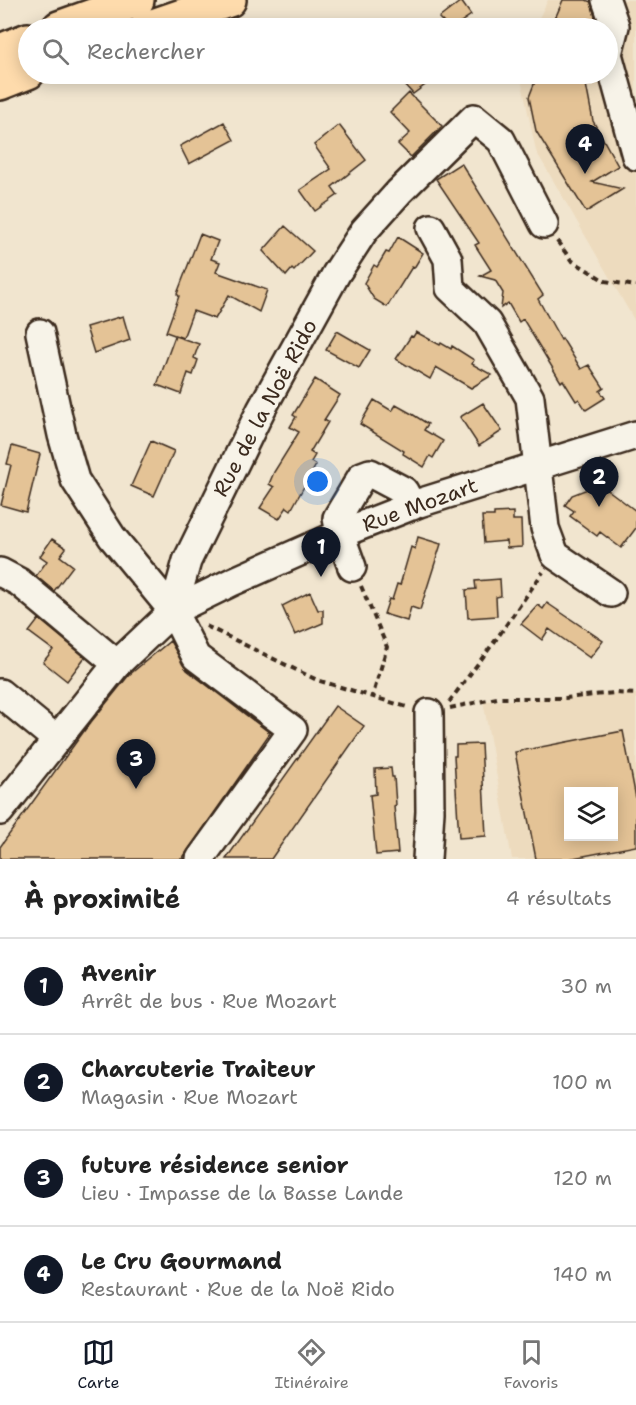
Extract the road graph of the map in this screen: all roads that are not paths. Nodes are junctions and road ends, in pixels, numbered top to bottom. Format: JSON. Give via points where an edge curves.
{"nodes":[{"id":1,"x":137,"y":0,"type":"edge"},
{"id":2,"x":229,"y":0,"type":"edge"},
{"id":3,"x":606,"y":0,"type":"edge"},
{"id":4,"x":88,"y":18,"type":"edge"},
{"id":5,"x":176,"y":18,"type":"edge"},
{"id":6,"x":612,"y":18,"type":"edge"},
{"id":7,"x":18,"y":44,"type":"edge"},
{"id":8,"x":0,"y":51,"type":"edge"},
{"id":9,"x":18,"y":76,"type":"edge"},
{"id":10,"x":0,"y":83,"type":"edge"},
{"id":11,"x":616,"y":84,"type":"edge"},
{"id":12,"x":636,"y":156,"type":"edge"},
{"id":13,"x":544,"y":224,"type":"road end"},
{"id":14,"x":431,"y":228,"type":"dead end"},
{"id":15,"x":40,"y":333,"type":"dead end"},
{"id":16,"x":636,"y":435,"type":"edge"},
{"id":17,"x":539,"y":464,"type":"junction"},
{"id":18,"x":412,"y":506,"type":"junction"},
{"id":19,"x":340,"y":534,"type":"junction"},
{"id":20,"x":352,"y":567,"type":"road end"},
{"id":21,"x":0,"y":572,"type":"edge"},
{"id":22,"x":611,"y":593,"type":"dead end"},
{"id":23,"x":173,"y":611,"type":"junction"},
{"id":24,"x":117,"y":664,"type":"junction"},
{"id":25,"x":0,"y":693,"type":"edge"},
{"id":26,"x":429,"y":713,"type":"road end"},
{"id":27,"x":56,"y":739,"type":"junction"},
{"id":28,"x":0,"y":811,"type":"edge"},
{"id":29,"x":200,"y":859,"type":"edge"},
{"id":30,"x":427,"y":859,"type":"edge"}],
"edges":[{"from":1,"to":4,"type":"highway"},
{"from":2,"to":5,"type":"highway"},
{"from":3,"to":6,"type":"street"},
{"from":7,"to":8,"type":"highway"},
{"from":9,"to":10,"type":"highway"},
{"from":11,"to":12,"type":"street"},
{"from":13,"to":23,"type":"street","name":"Rue de la Noë Rido","via":[[501,140],[474,118],[364,231],[336,274],[261,410],[187,561]]},
{"from":14,"to":17,"type":"street","via":[[448,259],[450,288],[487,323],[530,398]]},
{"from":15,"to":23,"type":"street","via":[[75,480],[112,537]]},
{"from":16,"to":17,"type":"street","name":"Rue Mozart"},
{"from":17,"to":18,"type":"street","name":"Rue Mozart"},
{"from":17,"to":22,"type":"street","via":[[544,528],[555,555]]},
{"from":18,"to":19,"type":"street","name":"Rue Mozart"},
{"from":18,"to":19,"type":"street","via":[[404,491],[370,473],[362,476],[337,518]]},
{"from":19,"to":20,"type":"street"},
{"from":19,"to":23,"type":"street","name":"Rue Mozart"},
{"from":21,"to":24,"type":"street","via":[[19,582]]},
{"from":23,"to":24,"type":"street"},
{"from":23,"to":29,"type":"street","via":[[196,657],[293,730]]},
{"from":24,"to":27,"type":"street"},
{"from":25,"to":27,"type":"street"},
{"from":26,"to":30,"type":"street"},
{"from":27,"to":28,"type":"street"}]}
